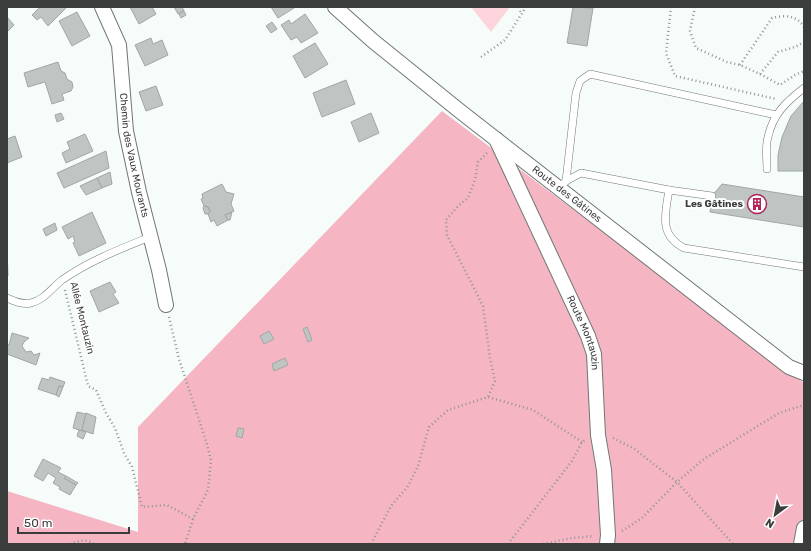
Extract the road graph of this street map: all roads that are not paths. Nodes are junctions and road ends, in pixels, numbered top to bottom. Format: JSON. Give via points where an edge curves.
{"nodes":[{"id":1,"x":102,"y":7,"type":"edge"},
{"id":2,"x":335,"y":7,"type":"edge"},
{"id":3,"x":804,"y":88,"type":"edge"},
{"id":4,"x":776,"y":115,"type":"junction"},
{"id":5,"x":496,"y":138,"type":"junction"},
{"id":6,"x":767,"y":168,"type":"dead end"},
{"id":7,"x":563,"y":185,"type":"junction"},
{"id":8,"x":669,"y":190,"type":"junction"},
{"id":9,"x":712,"y":196,"type":"dead end"},
{"id":10,"x":150,"y":237,"type":"junction"},
{"id":11,"x":804,"y":268,"type":"edge"},
{"id":12,"x":7,"y":298,"type":"edge"},
{"id":13,"x":166,"y":305,"type":"road end"},
{"id":14,"x":804,"y":373,"type":"edge"},
{"id":15,"x":804,"y":528,"type":"edge"},
{"id":16,"x":608,"y":539,"type":"edge"},
{"id":17,"x":801,"y":544,"type":"edge"}],
"edges":[{"from":1,"to":10,"type":"street","name":"Chemin des Vaux Mourants","via":[[119,45],[126,131]]},
{"from":2,"to":5,"type":"street","name":"Route des Gâtines","via":[[373,41]]},
{"from":3,"to":4,"type":"lane"},
{"from":4,"to":6,"type":"lane","via":[[768,138]]},
{"from":4,"to":7,"type":"lane","via":[[590,74],[580,81],[576,93]]},
{"from":5,"to":7,"type":"street","name":"Route des Gâtines"},
{"from":5,"to":16,"type":"street","name":"Route Montauzin","via":[[594,354],[598,435],[604,470]]},
{"from":7,"to":8,"type":"lane","via":[[581,173]]},
{"from":7,"to":14,"type":"street","name":"Route des Gâtines","via":[[789,368]]},
{"from":8,"to":9,"type":"lane"},
{"from":8,"to":11,"type":"lane","via":[[666,228],[675,243],[684,248]]},
{"from":10,"to":12,"type":"lane","name":"Allée Montauzin","via":[[100,258],[62,280],[46,296],[30,303]]},
{"from":10,"to":13,"type":"street","name":"Chemin des Vaux Mourants"},
{"from":15,"to":17,"type":"street"}]}
